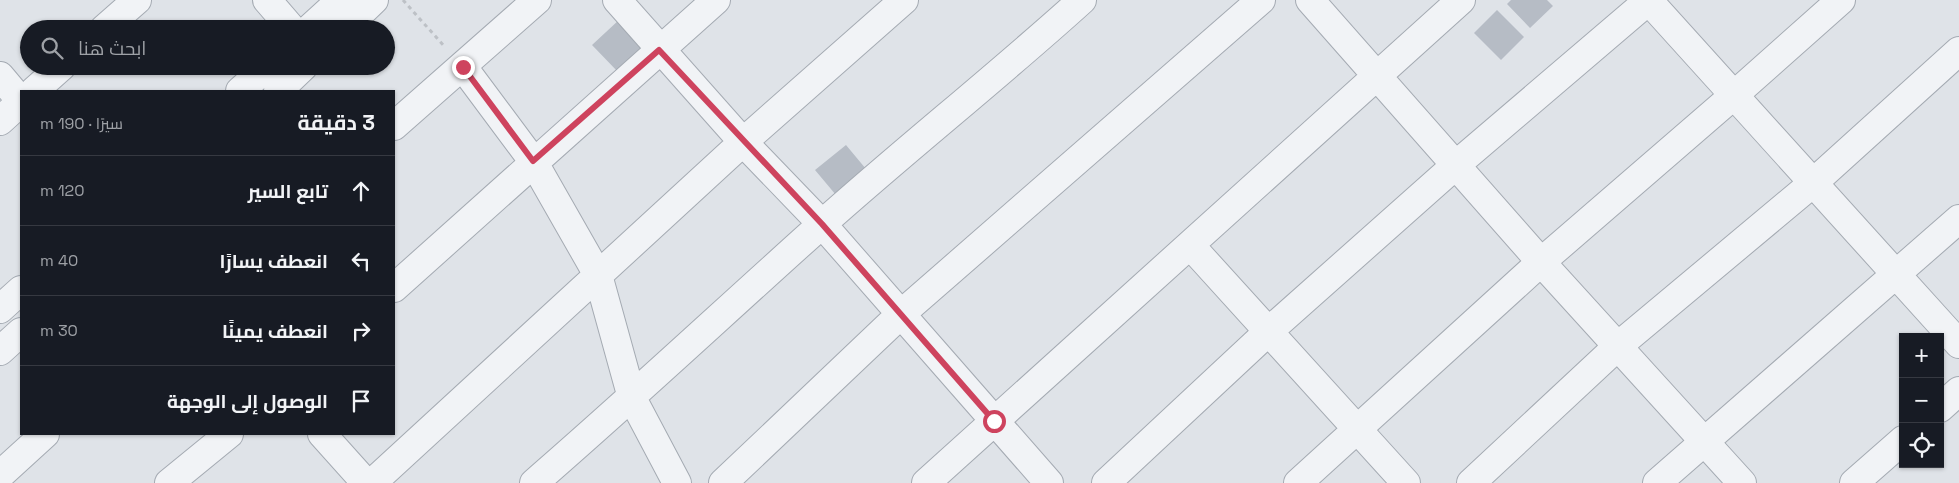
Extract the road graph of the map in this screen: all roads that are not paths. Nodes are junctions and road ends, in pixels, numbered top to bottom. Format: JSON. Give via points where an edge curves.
{"nodes":[{"id":1,"x":137,"y":0,"type":"edge"},
{"id":2,"x":267,"y":0,"type":"edge"},
{"id":3,"x":341,"y":0,"type":"edge"},
{"id":4,"x":374,"y":0,"type":"edge"},
{"id":5,"x":537,"y":0,"type":"edge"},
{"id":6,"x":617,"y":0,"type":"edge"},
{"id":7,"x":716,"y":0,"type":"edge"},
{"id":8,"x":904,"y":0,"type":"edge"},
{"id":9,"x":1082,"y":0,"type":"edge"},
{"id":10,"x":1261,"y":0,"type":"edge"},
{"id":11,"x":1310,"y":0,"type":"edge"},
{"id":12,"x":1461,"y":0,"type":"edge"},
{"id":13,"x":1648,"y":0,"type":"edge"},
{"id":14,"x":1841,"y":0,"type":"edge"},
{"id":15,"x":114,"y":20,"type":"edge"},
{"id":16,"x":284,"y":20,"type":"edge"},
{"id":17,"x":319,"y":20,"type":"edge"},
{"id":18,"x":353,"y":20,"type":"edge"},
{"id":19,"x":659,"y":50,"type":"junction"},
{"id":20,"x":1959,"y":51,"type":"edge"},
{"id":21,"x":463,"y":67,"type":"junction"},
{"id":22,"x":52,"y":75,"type":"edge"},
{"id":23,"x":258,"y":75,"type":"edge"},
{"id":24,"x":295,"y":75,"type":"edge"},
{"id":25,"x":1378,"y":75,"type":"junction"},
{"id":26,"x":0,"y":76,"type":"edge"},
{"id":27,"x":35,"y":90,"type":"edge"},
{"id":28,"x":241,"y":90,"type":"edge"},
{"id":29,"x":279,"y":90,"type":"edge"},
{"id":30,"x":1734,"y":96,"type":"junction"},
{"id":31,"x":20,"y":101,"type":"edge"},
{"id":32,"x":20,"y":103,"type":"edge"},
{"id":33,"x":0,"y":121,"type":"edge"},
{"id":34,"x":395,"y":125,"type":"edge"},
{"id":35,"x":743,"y":142,"type":"junction"},
{"id":36,"x":533,"y":161,"type":"junction"},
{"id":37,"x":1457,"y":164,"type":"junction"},
{"id":38,"x":1814,"y":183,"type":"junction"},
{"id":39,"x":1959,"y":219,"type":"edge"},
{"id":40,"x":822,"y":224,"type":"junction"},
{"id":41,"x":1190,"y":245,"type":"junction"},
{"id":42,"x":1541,"y":262,"type":"junction"},
{"id":43,"x":1896,"y":274,"type":"junction"},
{"id":44,"x":598,"y":275,"type":"junction"},
{"id":45,"x":395,"y":287,"type":"edge"},
{"id":46,"x":20,"y":291,"type":"edge"},
{"id":47,"x":0,"y":310,"type":"edge"},
{"id":48,"x":901,"y":314,"type":"junction"},
{"id":49,"x":1269,"y":331,"type":"junction"},
{"id":50,"x":20,"y":333,"type":"edge"},
{"id":51,"x":1959,"y":344,"type":"edge"},
{"id":52,"x":1618,"y":346,"type":"junction"},
{"id":53,"x":0,"y":351,"type":"edge"},
{"id":54,"x":1959,"y":391,"type":"edge"},
{"id":55,"x":632,"y":398,"type":"junction"},
{"id":56,"x":1944,"y":404,"type":"edge"},
{"id":57,"x":994,"y":421,"type":"junction"},
{"id":58,"x":1357,"y":430,"type":"junction"},
{"id":59,"x":44,"y":435,"type":"edge"},
{"id":60,"x":228,"y":435,"type":"edge"},
{"id":61,"x":323,"y":435,"type":"edge"},
{"id":62,"x":1703,"y":442,"type":"junction"},
{"id":63,"x":1899,"y":444,"type":"edge"},
{"id":64,"x":8,"y":470,"type":"edge"},
{"id":65,"x":169,"y":483,"type":"edge"},
{"id":66,"x":366,"y":483,"type":"edge"},
{"id":67,"x":372,"y":483,"type":"edge"},
{"id":68,"x":534,"y":483,"type":"edge"},
{"id":69,"x":677,"y":483,"type":"edge"},
{"id":70,"x":724,"y":483,"type":"edge"},
{"id":71,"x":926,"y":483,"type":"edge"},
{"id":72,"x":1049,"y":483,"type":"edge"},
{"id":73,"x":1106,"y":483,"type":"edge"},
{"id":74,"x":1298,"y":483,"type":"edge"},
{"id":75,"x":1406,"y":483,"type":"edge"},
{"id":76,"x":1471,"y":483,"type":"edge"},
{"id":77,"x":1657,"y":483,"type":"edge"},
{"id":78,"x":1742,"y":483,"type":"edge"},
{"id":79,"x":1854,"y":483,"type":"edge"}],
"edges":[{"from":1,"to":15,"type":"street"},
{"from":2,"to":16,"type":"street"},
{"from":3,"to":17,"type":"street"},
{"from":4,"to":18,"type":"street"},
{"from":5,"to":21,"type":"street"},
{"from":6,"to":19,"type":"street"},
{"from":7,"to":19,"type":"street"},
{"from":8,"to":35,"type":"street"},
{"from":9,"to":40,"type":"street"},
{"from":10,"to":48,"type":"street"},
{"from":11,"to":25,"type":"street"},
{"from":12,"to":25,"type":"street"},
{"from":13,"to":30,"type":"street"},
{"from":13,"to":37,"type":"street"},
{"from":14,"to":30,"type":"street"},
{"from":19,"to":35,"type":"street"},
{"from":19,"to":36,"type":"street"},
{"from":20,"to":38,"type":"street"},
{"from":21,"to":34,"type":"street"},
{"from":21,"to":36,"type":"street"},
{"from":22,"to":27,"type":"street"},
{"from":23,"to":28,"type":"street"},
{"from":24,"to":29,"type":"street"},
{"from":25,"to":37,"type":"street"},
{"from":25,"to":41,"type":"street"},
{"from":26,"to":31,"type":"street"},
{"from":30,"to":38,"type":"street"},
{"from":30,"to":42,"type":"street"},
{"from":32,"to":33,"type":"street"},
{"from":35,"to":40,"type":"street"},
{"from":35,"to":44,"type":"street"},
{"from":36,"to":44,"type":"street"},
{"from":36,"to":45,"type":"street"},
{"from":37,"to":42,"type":"street"},
{"from":37,"to":49,"type":"street"},
{"from":38,"to":43,"type":"street"},
{"from":38,"to":52,"type":"street"},
{"from":39,"to":43,"type":"street"},
{"from":40,"to":48,"type":"street"},
{"from":40,"to":55,"type":"street"},
{"from":41,"to":49,"type":"street"},
{"from":41,"to":57,"type":"street"},
{"from":42,"to":52,"type":"street"},
{"from":42,"to":58,"type":"street"},
{"from":43,"to":51,"type":"street"},
{"from":43,"to":62,"type":"street"},
{"from":44,"to":55,"type":"street"},
{"from":44,"to":67,"type":"street"},
{"from":46,"to":47,"type":"street"},
{"from":48,"to":57,"type":"street"},
{"from":48,"to":70,"type":"street"},
{"from":49,"to":58,"type":"street"},
{"from":49,"to":73,"type":"street"},
{"from":50,"to":53,"type":"street"},
{"from":52,"to":62,"type":"street"},
{"from":52,"to":76,"type":"street"},
{"from":54,"to":56,"type":"street"},
{"from":55,"to":68,"type":"street"},
{"from":55,"to":69,"type":"street"},
{"from":57,"to":71,"type":"street"},
{"from":57,"to":72,"type":"street"},
{"from":58,"to":74,"type":"street"},
{"from":58,"to":75,"type":"street"},
{"from":59,"to":64,"type":"street"},
{"from":60,"to":65,"type":"street"},
{"from":61,"to":66,"type":"street"},
{"from":62,"to":77,"type":"street"},
{"from":62,"to":78,"type":"street"},
{"from":63,"to":79,"type":"street"}]}
